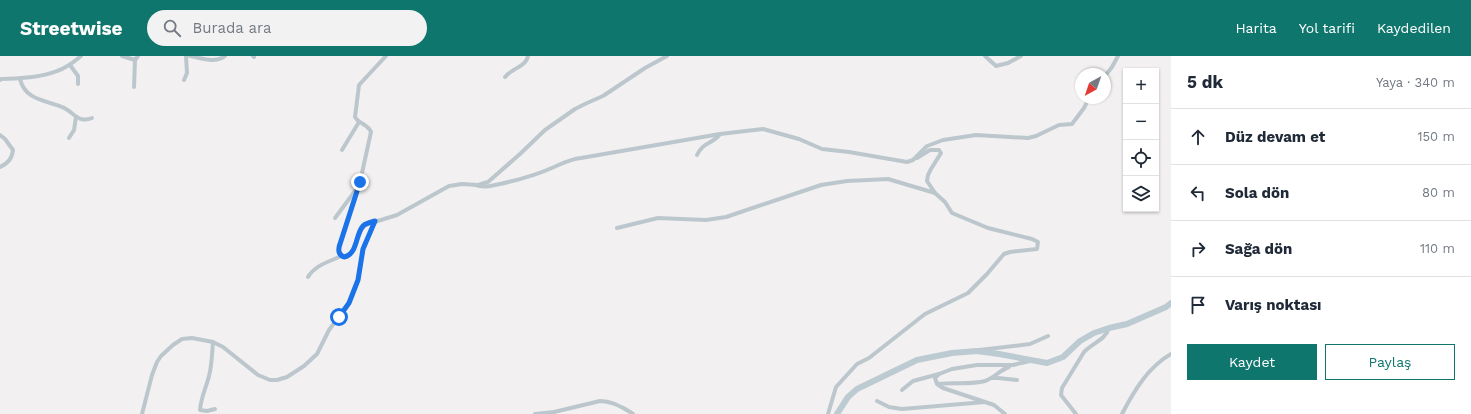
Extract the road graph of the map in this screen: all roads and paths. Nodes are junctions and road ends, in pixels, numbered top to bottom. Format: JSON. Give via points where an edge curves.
{"nodes":[{"id":1,"x":81,"y":56,"type":"edge"},
{"id":2,"x":122,"y":56,"type":"edge"},
{"id":3,"x":186,"y":56,"type":"edge"},
{"id":4,"x":190,"y":56,"type":"edge"},
{"id":5,"x":225,"y":56,"type":"edge"},
{"id":6,"x":386,"y":56,"type":"edge"},
{"id":7,"x":528,"y":56,"type":"edge"},
{"id":8,"x":667,"y":56,"type":"edge"},
{"id":9,"x":985,"y":56,"type":"edge"},
{"id":10,"x":1021,"y":56,"type":"edge"},
{"id":11,"x":1118,"y":56,"type":"edge"},
{"id":12,"x":136,"y":58,"type":"edge"},
{"id":13,"x":70,"y":65,"type":"junction"},
{"id":14,"x":1111,"y":68,"type":"edge"},
{"id":15,"x":505,"y":77,"type":"dead end"},
{"id":16,"x":0,"y":78,"type":"edge"},
{"id":17,"x":20,"y":79,"type":"junction"},
{"id":18,"x":184,"y":80,"type":"dead end"},
{"id":19,"x":78,"y":84,"type":"dead end"},
{"id":20,"x":134,"y":87,"type":"dead end"},
{"id":21,"x":1086,"y":104,"type":"edge"},
{"id":22,"x":76,"y":117,"type":"junction"},
{"id":23,"x":92,"y":118,"type":"dead end"},
{"id":24,"x":359,"y":122,"type":"junction"},
{"id":25,"x":720,"y":134,"type":"junction"},
{"id":26,"x":0,"y":135,"type":"edge"},
{"id":27,"x":69,"y":138,"type":"dead end"},
{"id":28,"x":342,"y":150,"type":"dead end"},
{"id":29,"x":698,"y":155,"type":"dead end"},
{"id":30,"x":913,"y":160,"type":"junction"},
{"id":31,"x":0,"y":167,"type":"edge"},
{"id":32,"x":358,"y":186,"type":"junction"},
{"id":33,"x":475,"y":186,"type":"junction"},
{"id":34,"x":935,"y":193,"type":"junction"},
{"id":35,"x":335,"y":218,"type":"dead end"},
{"id":36,"x":375,"y":221,"type":"junction"},
{"id":37,"x":617,"y":228,"type":"dead end"},
{"id":38,"x":341,"y":256,"type":"junction"},
{"id":39,"x":308,"y":277,"type":"dead end"},
{"id":40,"x":1171,"y":303,"type":"edge"},
{"id":41,"x":1110,"y":328,"type":"junction"},
{"id":42,"x":1048,"y":336,"type":"dead end"},
{"id":43,"x":213,"y":342,"type":"junction"},
{"id":44,"x":977,"y":351,"type":"junction"},
{"id":45,"x":1171,"y":354,"type":"edge"},
{"id":46,"x":1030,"y":361,"type":"junction"},
{"id":47,"x":1013,"y":365,"type":"junction"},
{"id":48,"x":939,"y":374,"type":"junction"},
{"id":49,"x":990,"y":379,"type":"junction"},
{"id":50,"x":1017,"y":380,"type":"dead end"},
{"id":51,"x":937,"y":384,"type":"junction"},
{"id":52,"x":902,"y":390,"type":"dead end"},
{"id":53,"x":877,"y":401,"type":"dead end"},
{"id":54,"x":985,"y":402,"type":"junction"},
{"id":55,"x":215,"y":410,"type":"dead end"},
{"id":56,"x":557,"y":413,"type":"edge"},
{"id":57,"x":142,"y":414,"type":"edge"},
{"id":58,"x":535,"y":414,"type":"edge"},
{"id":59,"x":633,"y":414,"type":"edge"},
{"id":60,"x":828,"y":414,"type":"edge"},
{"id":61,"x":837,"y":414,"type":"edge"},
{"id":62,"x":1005,"y":414,"type":"edge"},
{"id":63,"x":1076,"y":414,"type":"edge"},
{"id":64,"x":1122,"y":414,"type":"edge"}],
"edges":[{"from":1,"to":13,"type":"street"},
{"from":2,"to":12,"type":"street"},
{"from":3,"to":18,"type":"street","via":[[187,73]]},
{"from":4,"to":5,"type":"street","via":[[209,60]]},
{"from":6,"to":24,"type":"street","via":[[359,85],[355,117]]},
{"from":7,"to":15,"type":"street","via":[[524,64]]},
{"from":8,"to":33,"type":"street","via":[[603,96],[575,109],[545,130],[488,182]]},
{"from":9,"to":10,"type":"street","via":[[996,66]]},
{"from":11,"to":14,"type":"street"},
{"from":12,"to":20,"type":"street"},
{"from":13,"to":17,"type":"street","via":[[56,72]]},
{"from":13,"to":19,"type":"street","via":[[78,76]]},
{"from":16,"to":17,"type":"street"},
{"from":17,"to":22,"type":"street","via":[[21,86],[31,96],[63,107]]},
{"from":21,"to":30,"type":"street","via":[[1072,124],[1059,125],[1036,136],[1028,138],[976,135],[943,140],[927,146]]},
{"from":22,"to":23,"type":"street","via":[[86,120]]},
{"from":22,"to":27,"type":"street","via":[[74,130]]},
{"from":24,"to":28,"type":"street"},
{"from":24,"to":32,"type":"street","via":[[370,128],[371,132]]},
{"from":25,"to":29,"type":"street","via":[[700,149]]},
{"from":25,"to":30,"type":"street","via":[[763,129],[799,139],[822,149],[907,162]]},
{"from":25,"to":33,"type":"street","via":[[573,159],[517,180]]},
{"from":26,"to":31,"type":"street","via":[[6,138],[13,150],[8,162]]},
{"from":30,"to":34,"type":"street","via":[[930,150],[939,150],[941,153],[927,181]]},
{"from":32,"to":35,"type":"street"},
{"from":32,"to":38,"type":"street","via":[[340,244]]},
{"from":33,"to":36,"type":"street","via":[[449,186],[397,215]]},
{"from":34,"to":37,"type":"street","via":[[888,179],[847,181],[821,185],[726,217],[706,220],[658,218]]},
{"from":34,"to":60,"type":"street","via":[[957,216],[988,228],[1032,239],[1038,242],[1037,249],[1004,254],[968,293],[925,314],[869,358],[857,364],[836,387]]},
{"from":36,"to":38,"type":"street","via":[[363,227],[350,255]]},
{"from":36,"to":43,"type":"street","via":[[363,249],[358,280],[349,303],[329,330],[316,354],[299,370],[283,379],[270,380],[255,373]]},
{"from":38,"to":39,"type":"street","via":[[312,271]]},
{"from":40,"to":41,"type":"street","via":[[1126,324]]},
{"from":41,"to":46,"type":"street","via":[[1094,333],[1054,361]]},
{"from":41,"to":63,"type":"street","via":[[1102,340],[1084,352],[1062,388],[1061,395]]},
{"from":42,"to":44,"type":"street","via":[[1030,344]]},
{"from":43,"to":55,"type":"street","via":[[212,362],[200,410]]},
{"from":43,"to":57,"type":"street","via":[[192,338],[182,340],[161,356],[153,372]]},
{"from":44,"to":46,"type":"street"},
{"from":44,"to":61,"type":"street","via":[[917,360],[857,389],[848,397]]},
{"from":45,"to":64,"type":"street","via":[[1154,366]]},
{"from":46,"to":47,"type":"street"},
{"from":47,"to":48,"type":"street","via":[[977,365]]},
{"from":47,"to":49,"type":"street"},
{"from":48,"to":51,"type":"street","via":[[935,378]]},
{"from":48,"to":52,"type":"street","via":[[913,381]]},
{"from":49,"to":50,"type":"street"},
{"from":49,"to":51,"type":"street","via":[[977,383]]},
{"from":51,"to":54,"type":"street"},
{"from":53,"to":54,"type":"street","via":[[902,410]]},
{"from":54,"to":62,"type":"street","via":[[994,405]]},
{"from":56,"to":58,"type":"street"},
{"from":56,"to":59,"type":"street","via":[[607,401]]}]}
